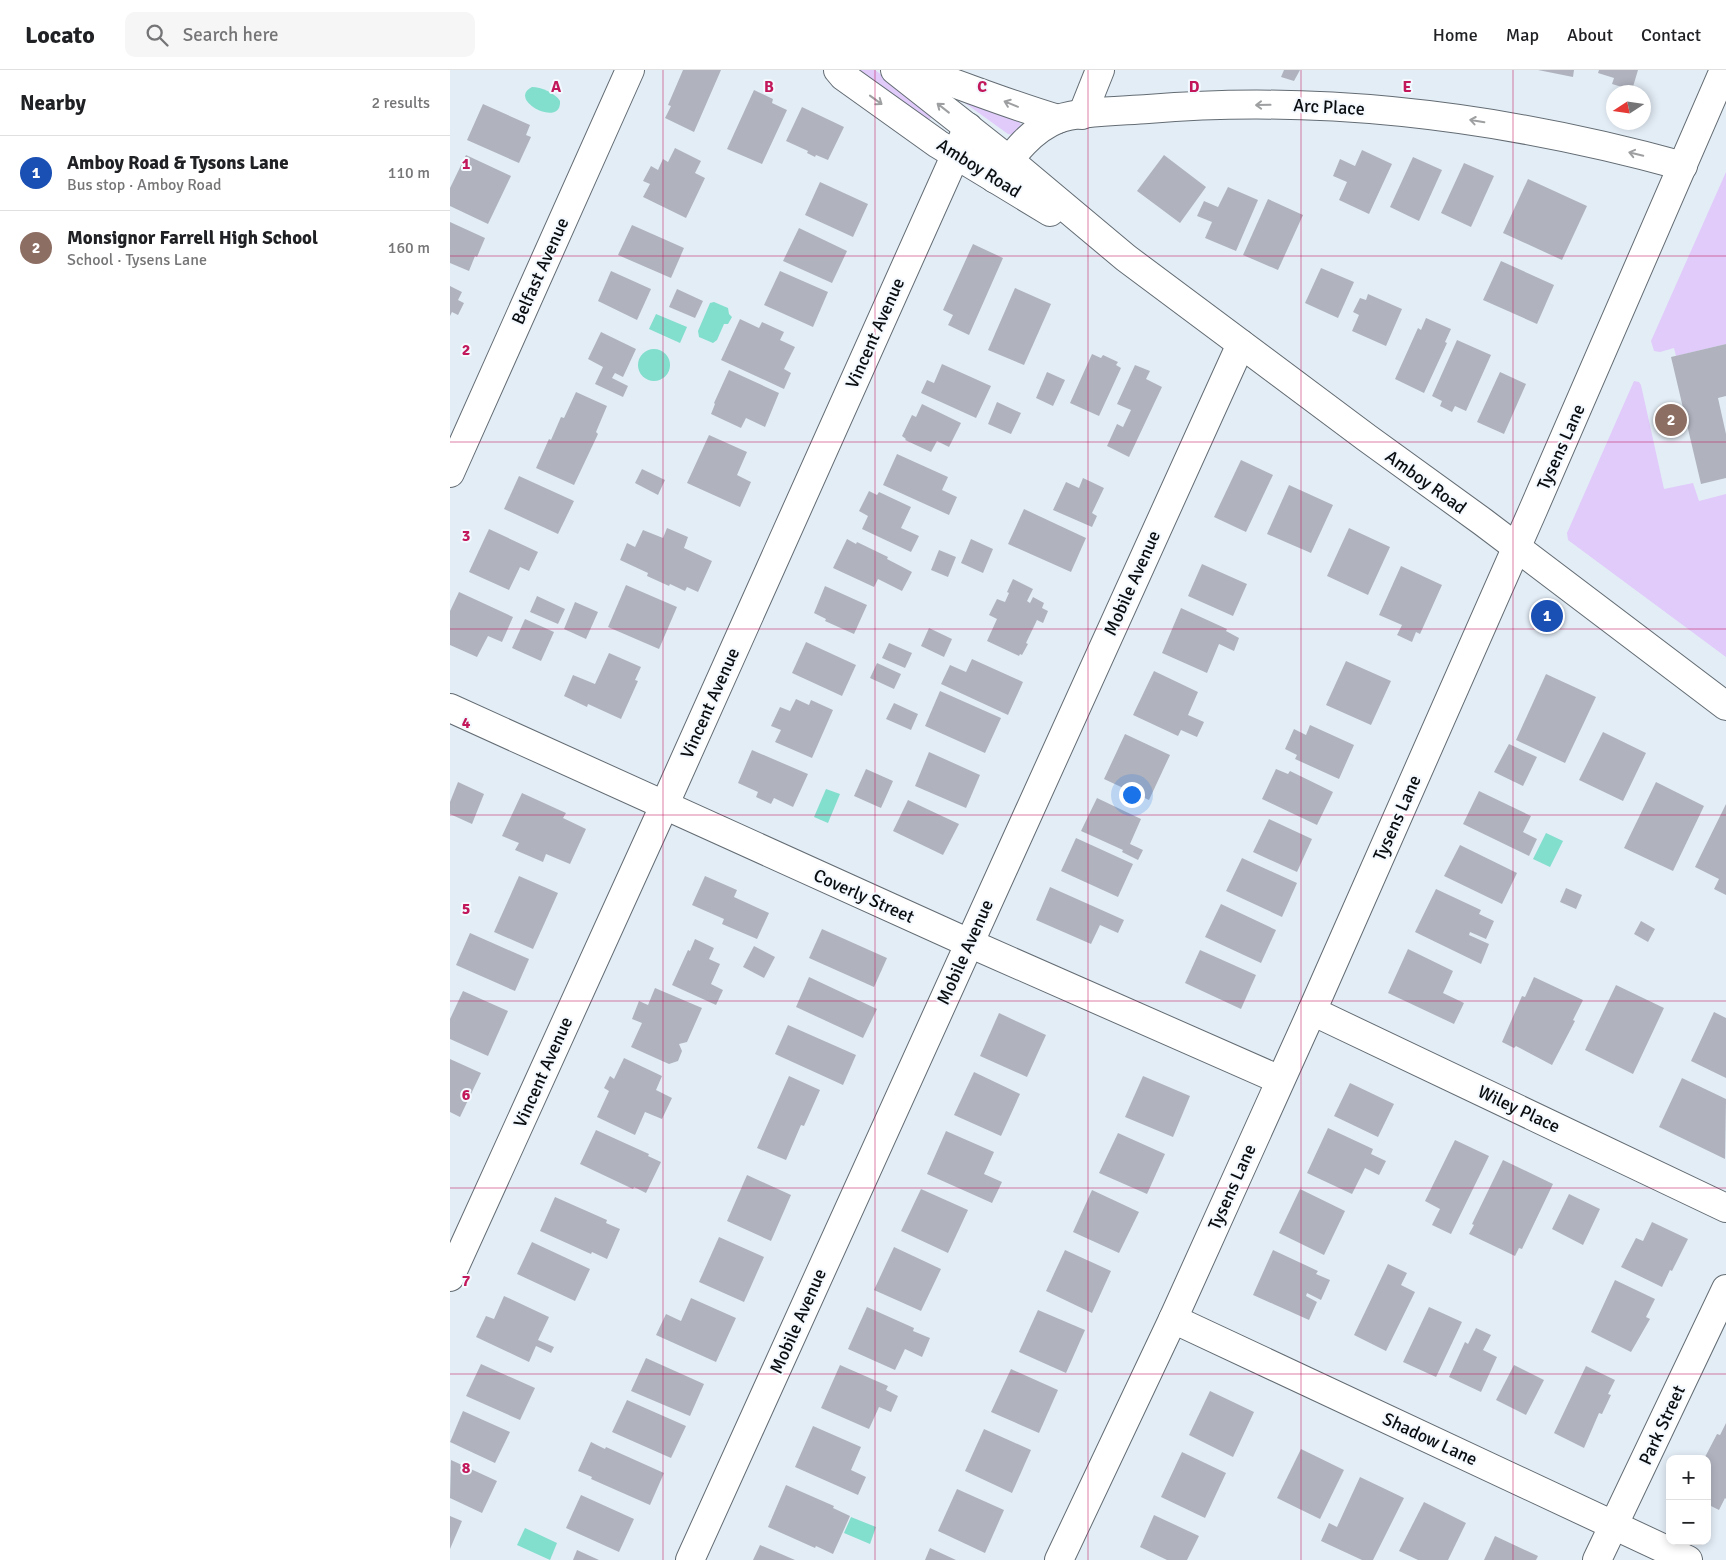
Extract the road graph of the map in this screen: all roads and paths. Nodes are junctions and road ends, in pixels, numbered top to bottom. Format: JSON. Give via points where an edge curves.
{"nodes":[{"id":1,"x":630,"y":70,"type":"edge"},
{"id":2,"x":838,"y":70,"type":"edge"},
{"id":3,"x":895,"y":70,"type":"edge"},
{"id":4,"x":916,"y":70,"type":"edge"},
{"id":5,"x":1100,"y":70,"type":"edge"},
{"id":6,"x":1724,"y":70,"type":"edge"},
{"id":7,"x":1070,"y":117,"type":"junction"},
{"id":8,"x":968,"y":127,"type":"junction"},
{"id":9,"x":955,"y":154,"type":"junction"},
{"id":10,"x":1683,"y":166,"type":"junction"},
{"id":11,"x":1002,"y":169,"type":"junction"},
{"id":12,"x":1241,"y":344,"type":"junction"},
{"id":13,"x":450,"y":473,"type":"edge"},
{"id":14,"x":1516,"y":548,"type":"junction"},
{"id":15,"x":1726,"y":706,"type":"edge"},
{"id":16,"x":450,"y":708,"type":"edge"},
{"id":17,"x":664,"y":806,"type":"junction"},
{"id":18,"x":969,"y":943,"type":"junction"},
{"id":19,"x":1312,"y":1011,"type":"junction"},
{"id":20,"x":1280,"y":1080,"type":"junction"},
{"id":21,"x":1726,"y":1208,"type":"edge"},
{"id":22,"x":450,"y":1277,"type":"edge"},
{"id":23,"x":1726,"y":1289,"type":"edge"},
{"id":24,"x":1172,"y":1319,"type":"junction"},
{"id":25,"x":1614,"y":1525,"type":"junction"},
{"id":26,"x":690,"y":1560,"type":"edge"},
{"id":27,"x":1059,"y":1560,"type":"edge"},
{"id":28,"x":1598,"y":1560,"type":"edge"},
{"id":29,"x":1688,"y":1560,"type":"edge"}],
"edges":[{"from":1,"to":13,"type":"street","name":"Belfast Avenue"},
{"from":2,"to":9,"type":"street","name":"Amboy Road","one_way":true},
{"from":8,"to":3,"type":"street","name":"Amboy Road","one_way":true},
{"from":7,"to":4,"type":"street","one_way":true,"via":[[1019,108]]},
{"from":5,"to":7,"type":"street"},
{"from":6,"to":10,"type":"street","name":"Tysens Lane"},
{"from":10,"to":7,"type":"street","name":"Arc Place","one_way":true,"via":[[1557,135],[1475,120],[1376,109],[1190,106]]},
{"from":7,"to":11,"type":"street","name":"Arc Place","via":[[1042,129],[1024,142]]},
{"from":8,"to":9,"type":"street","name":"Vincent Avenue"},
{"from":8,"to":11,"type":"street","name":"Amboy Road"},
{"from":9,"to":11,"type":"street","name":"Amboy Road"},
{"from":9,"to":17,"type":"street","name":"Vincent Avenue"},
{"from":10,"to":14,"type":"street","name":"Tysens Lane"},
{"from":11,"to":12,"type":"street","name":"Amboy Road"},
{"from":12,"to":14,"type":"street","name":"Amboy Road"},
{"from":12,"to":18,"type":"street","name":"Mobile Avenue"},
{"from":14,"to":15,"type":"street","name":"Amboy Road"},
{"from":14,"to":19,"type":"street","name":"Tysens Lane"},
{"from":16,"to":17,"type":"street","name":"Coverly Street"},
{"from":17,"to":18,"type":"street","name":"Coverly Street"},
{"from":17,"to":22,"type":"street","name":"Vincent Avenue"},
{"from":18,"to":20,"type":"street","name":"Coverly Street"},
{"from":18,"to":26,"type":"street","name":"Mobile Avenue"},
{"from":19,"to":20,"type":"street","name":"Tysens Lane"},
{"from":19,"to":21,"type":"street","name":"Wiley Place"},
{"from":20,"to":24,"type":"street","name":"Tysens Lane"},
{"from":23,"to":25,"type":"street","name":"Park Street"},
{"from":24,"to":25,"type":"street","name":"Shadow Lane"},
{"from":24,"to":27,"type":"street","name":"Tysens Lane"},
{"from":25,"to":28,"type":"street","name":"Park Street"},
{"from":25,"to":29,"type":"street","name":"Shadow Lane"}]}
